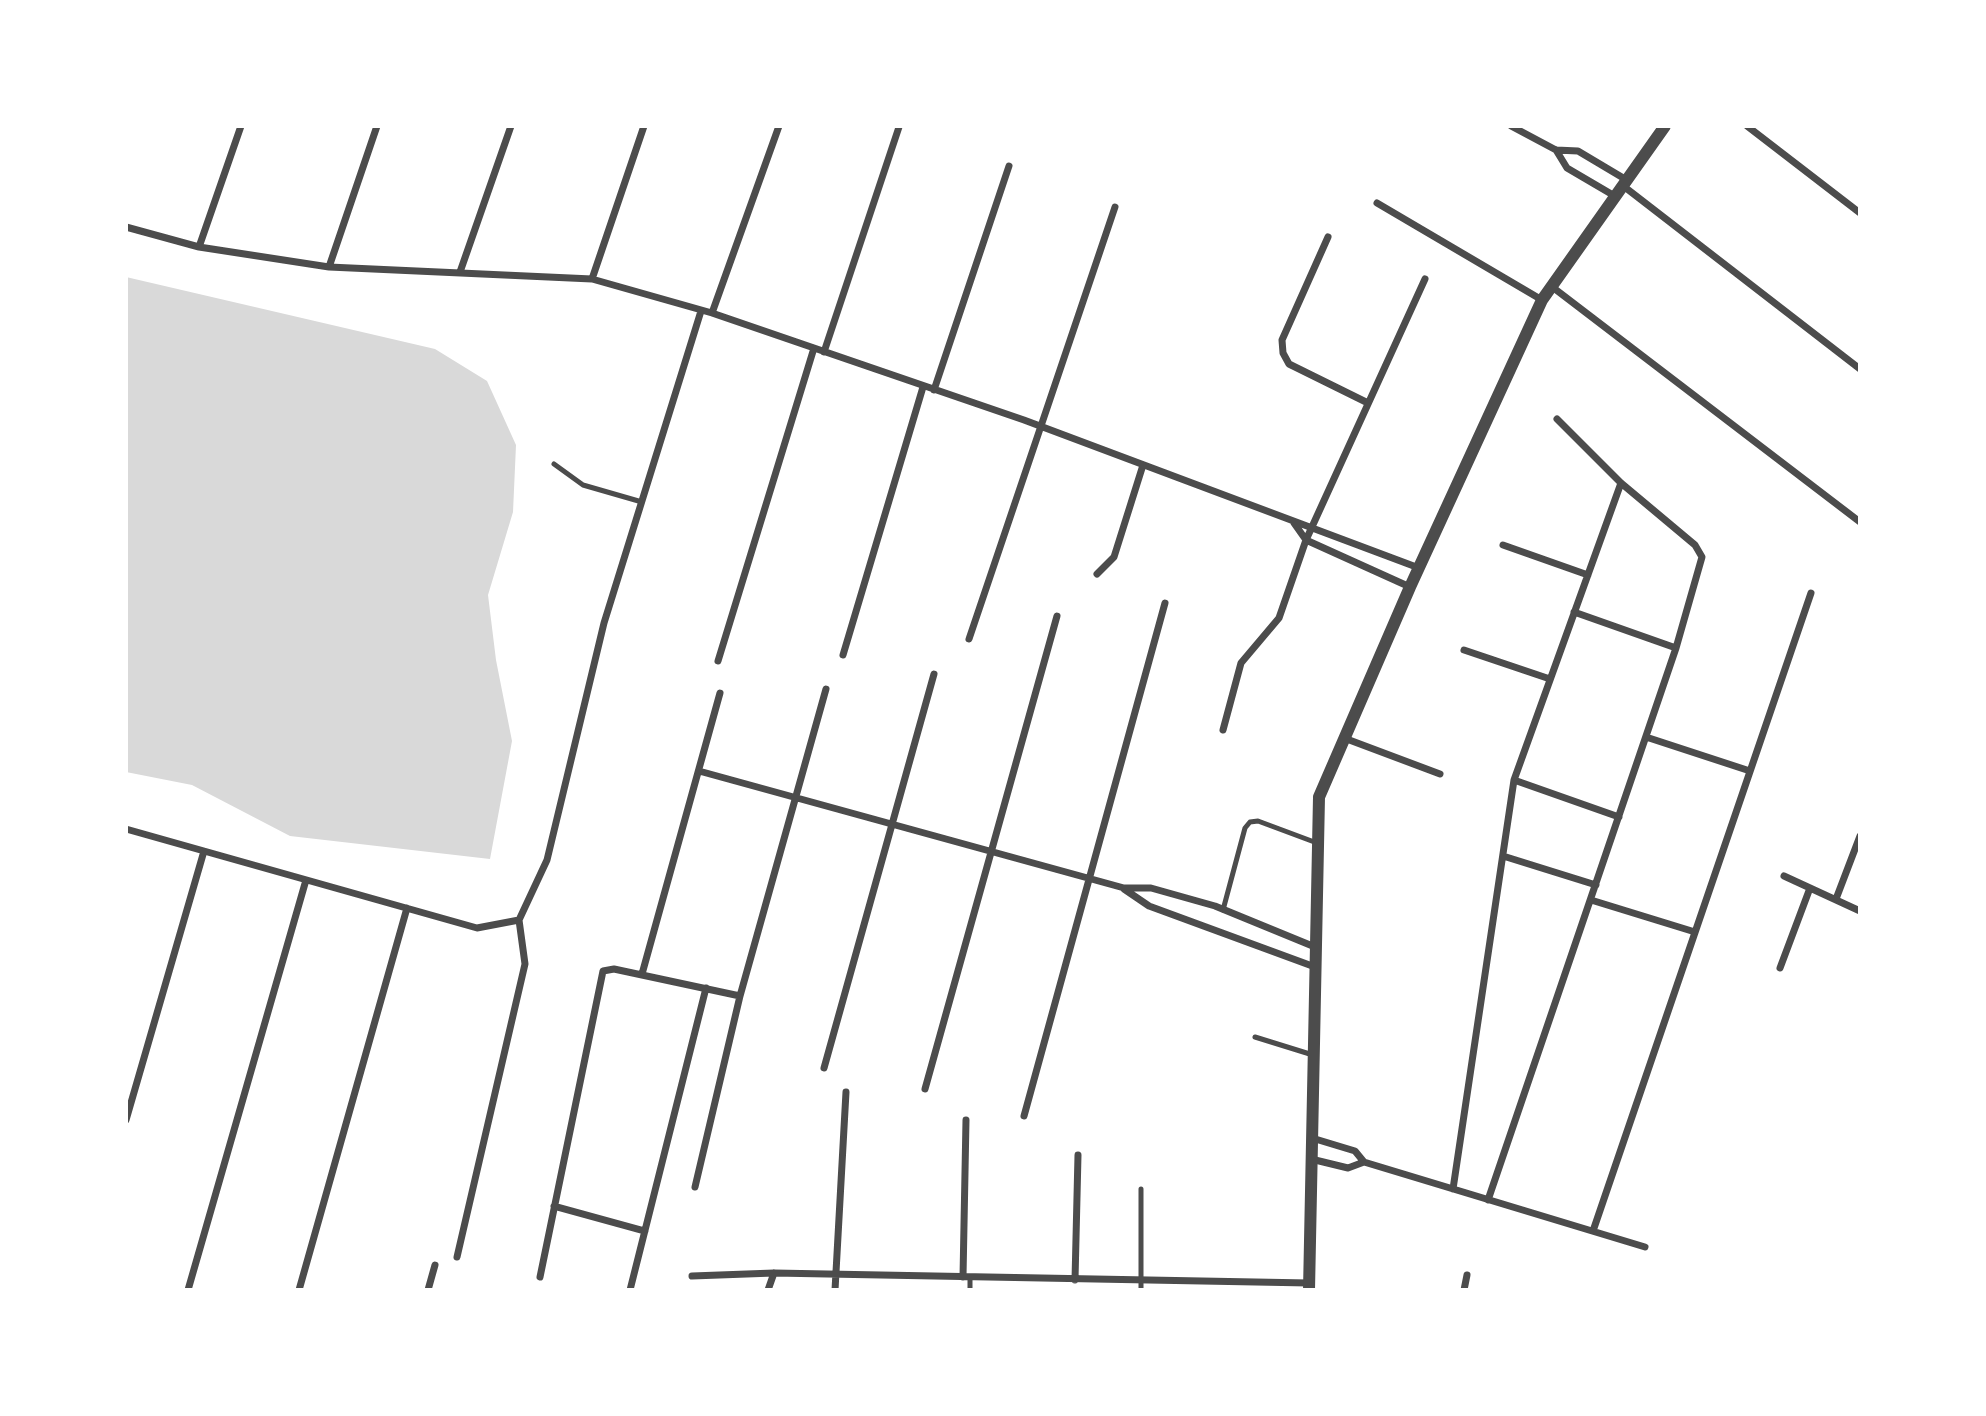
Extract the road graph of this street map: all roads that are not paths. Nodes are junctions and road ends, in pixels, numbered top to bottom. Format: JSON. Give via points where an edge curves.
{"nodes":[{"id":1,"x":242,"y":126,"type":"edge"},
{"id":2,"x":377,"y":126,"type":"edge"},
{"id":3,"x":511,"y":126,"type":"edge"},
{"id":4,"x":643,"y":126,"type":"edge"},
{"id":5,"x":779,"y":126,"type":"edge"},
{"id":6,"x":1511,"y":126,"type":"edge"},
{"id":7,"x":1665,"y":126,"type":"edge"},
{"id":8,"x":1747,"y":126,"type":"edge"},
{"id":9,"x":899,"y":127,"type":"edge"},
{"id":10,"x":1556,"y":150,"type":"junction"},
{"id":11,"x":1009,"y":166,"type":"dead end"},
{"id":12,"x":1620,"y":186,"type":"junction"},
{"id":13,"x":1377,"y":203,"type":"dead end"},
{"id":14,"x":1115,"y":207,"type":"dead end"},
{"id":15,"x":1860,"y":213,"type":"edge"},
{"id":16,"x":126,"y":227,"type":"edge"},
{"id":17,"x":1328,"y":237,"type":"dead end"},
{"id":18,"x":199,"y":247,"type":"junction"},
{"id":19,"x":329,"y":267,"type":"junction"},
{"id":20,"x":460,"y":272,"type":"junction"},
{"id":21,"x":592,"y":279,"type":"junction"},
{"id":22,"x":1425,"y":279,"type":"dead end"},
{"id":23,"x":1550,"y":285,"type":"junction"},
{"id":24,"x":1542,"y":300,"type":"junction"},
{"id":25,"x":701,"y":311,"type":"junction"},
{"id":26,"x":712,"y":313,"type":"junction"},
{"id":27,"x":814,"y":348,"type":"junction"},
{"id":28,"x":824,"y":352,"type":"junction"},
{"id":29,"x":1860,"y":369,"type":"edge"},
{"id":30,"x":923,"y":387,"type":"junction"},
{"id":31,"x":934,"y":390,"type":"junction"},
{"id":32,"x":1368,"y":403,"type":"junction"},
{"id":33,"x":1558,"y":419,"type":"dead end"},
{"id":34,"x":1039,"y":425,"type":"junction"},
{"id":35,"x":554,"y":464,"type":"dead end"},
{"id":36,"x":1143,"y":464,"type":"junction"},
{"id":37,"x":1621,"y":483,"type":"junction"},
{"id":38,"x":642,"y":502,"type":"junction"},
{"id":39,"x":1293,"y":522,"type":"junction"},
{"id":40,"x":1860,"y":522,"type":"edge"},
{"id":41,"x":1311,"y":527,"type":"junction"},
{"id":42,"x":1306,"y":540,"type":"junction"},
{"id":43,"x":1503,"y":545,"type":"dead end"},
{"id":44,"x":1419,"y":568,"type":"junction"},
{"id":45,"x":1097,"y":574,"type":"dead end"},
{"id":46,"x":1588,"y":575,"type":"junction"},
{"id":47,"x":1410,"y":587,"type":"junction"},
{"id":48,"x":1811,"y":593,"type":"dead end"},
{"id":49,"x":1165,"y":603,"type":"dead end"},
{"id":50,"x":1574,"y":612,"type":"junction"},
{"id":51,"x":1057,"y":616,"type":"dead end"},
{"id":52,"x":969,"y":639,"type":"dead end"},
{"id":53,"x":1676,"y":648,"type":"junction"},
{"id":54,"x":1464,"y":650,"type":"dead end"},
{"id":55,"x":843,"y":655,"type":"dead end"},
{"id":56,"x":718,"y":661,"type":"dead end"},
{"id":57,"x":934,"y":674,"type":"dead end"},
{"id":58,"x":1550,"y":679,"type":"junction"},
{"id":59,"x":826,"y":689,"type":"dead end"},
{"id":60,"x":720,"y":693,"type":"dead end"},
{"id":61,"x":1223,"y":730,"type":"dead end"},
{"id":62,"x":1343,"y":737,"type":"junction"},
{"id":63,"x":1646,"y":737,"type":"junction"},
{"id":64,"x":699,"y":771,"type":"junction"},
{"id":65,"x":1751,"y":771,"type":"junction"},
{"id":66,"x":1440,"y":774,"type":"dead end"},
{"id":67,"x":1514,"y":780,"type":"junction"},
{"id":68,"x":796,"y":796,"type":"junction"},
{"id":69,"x":1619,"y":817,"type":"junction"},
{"id":70,"x":892,"y":822,"type":"junction"},
{"id":71,"x":126,"y":829,"type":"edge"},
{"id":72,"x":1860,"y":836,"type":"edge"},
{"id":73,"x":1317,"y":843,"type":"junction"},
{"id":74,"x":991,"y":850,"type":"junction"},
{"id":75,"x":204,"y":851,"type":"junction"},
{"id":76,"x":1503,"y":856,"type":"junction"},
{"id":77,"x":1784,"y":876,"type":"dead end"},
{"id":78,"x":1089,"y":878,"type":"junction"},
{"id":79,"x":306,"y":880,"type":"junction"},
{"id":80,"x":1596,"y":885,"type":"junction"},
{"id":81,"x":1124,"y":888,"type":"junction"},
{"id":82,"x":1810,"y":888,"type":"junction"},
{"id":83,"x":1591,"y":900,"type":"junction"},
{"id":84,"x":1836,"y":900,"type":"junction"},
{"id":85,"x":408,"y":908,"type":"junction"},
{"id":86,"x":1223,"y":910,"type":"junction"},
{"id":87,"x":1860,"y":911,"type":"edge"},
{"id":88,"x":519,"y":920,"type":"junction"},
{"id":89,"x":1695,"y":932,"type":"junction"},
{"id":90,"x":1315,"y":947,"type":"junction"},
{"id":91,"x":1315,"y":967,"type":"junction"},
{"id":92,"x":1780,"y":968,"type":"dead end"},
{"id":93,"x":642,"y":974,"type":"junction"},
{"id":94,"x":706,"y":988,"type":"junction"},
{"id":95,"x":740,"y":996,"type":"junction"},
{"id":96,"x":1255,"y":1037,"type":"dead end"},
{"id":97,"x":1313,"y":1055,"type":"junction"},
{"id":98,"x":824,"y":1068,"type":"dead end"},
{"id":99,"x":925,"y":1089,"type":"dead end"},
{"id":100,"x":846,"y":1093,"type":"dead end"},
{"id":101,"x":1024,"y":1116,"type":"dead end"},
{"id":102,"x":966,"y":1119,"type":"dead end"},
{"id":103,"x":126,"y":1120,"type":"edge"},
{"id":104,"x":1311,"y":1138,"type":"junction"},
{"id":105,"x":1078,"y":1155,"type":"dead end"},
{"id":106,"x":1311,"y":1159,"type":"junction"},
{"id":107,"x":1364,"y":1162,"type":"junction"},
{"id":108,"x":695,"y":1187,"type":"dead end"},
{"id":109,"x":1141,"y":1189,"type":"dead end"},
{"id":110,"x":1453,"y":1189,"type":"junction"},
{"id":111,"x":1488,"y":1200,"type":"junction"},
{"id":112,"x":554,"y":1206,"type":"junction"},
{"id":113,"x":645,"y":1231,"type":"junction"},
{"id":114,"x":1593,"y":1231,"type":"junction"},
{"id":115,"x":1645,"y":1247,"type":"dead end"},
{"id":116,"x":457,"y":1257,"type":"dead end"},
{"id":117,"x":435,"y":1265,"type":"dead end"},
{"id":118,"x":774,"y":1273,"type":"junction"},
{"id":119,"x":836,"y":1275,"type":"junction"},
{"id":120,"x":1467,"y":1275,"type":"dead end"},
{"id":121,"x":692,"y":1276,"type":"dead end"},
{"id":122,"x":540,"y":1277,"type":"dead end"},
{"id":123,"x":967,"y":1277,"type":"junction"},
{"id":124,"x":1075,"y":1280,"type":"junction"},
{"id":125,"x":1141,"y":1286,"type":"edge"},
{"id":126,"x":1309,"y":1286,"type":"edge"},
{"id":127,"x":188,"y":1290,"type":"edge"},
{"id":128,"x":299,"y":1290,"type":"edge"},
{"id":129,"x":428,"y":1290,"type":"edge"},
{"id":130,"x":630,"y":1290,"type":"edge"},
{"id":131,"x":768,"y":1290,"type":"edge"},
{"id":132,"x":835,"y":1290,"type":"edge"},
{"id":133,"x":970,"y":1290,"type":"edge"},
{"id":134,"x":1464,"y":1290,"type":"edge"}],
"edges":[{"from":1,"to":18,"type":"street"},
{"from":2,"to":19,"type":"street"},
{"from":3,"to":20,"type":"street"},
{"from":4,"to":21,"type":"street"},
{"from":5,"to":26,"type":"street"},
{"from":6,"to":10,"type":"street"},
{"from":7,"to":12,"type":"street"},
{"from":8,"to":15,"type":"street"},
{"from":9,"to":28,"type":"street"},
{"from":10,"to":12,"type":"street","via":[[1578,152]]},
{"from":10,"to":12,"type":"street","via":[[1567,168]]},
{"from":11,"to":31,"type":"street"},
{"from":12,"to":23,"type":"street"},
{"from":12,"to":29,"type":"street"},
{"from":13,"to":24,"type":"street"},
{"from":14,"to":34,"type":"street"},
{"from":16,"to":18,"type":"street"},
{"from":17,"to":32,"type":"street","via":[[1282,340],[1283,353],[1289,364]]},
{"from":18,"to":19,"type":"street"},
{"from":19,"to":20,"type":"street"},
{"from":20,"to":21,"type":"street"},
{"from":21,"to":25,"type":"street"},
{"from":22,"to":32,"type":"street"},
{"from":23,"to":24,"type":"street"},
{"from":23,"to":40,"type":"street"},
{"from":24,"to":44,"type":"street"},
{"from":25,"to":26,"type":"street"},
{"from":25,"to":38,"type":"street"},
{"from":26,"to":27,"type":"street"},
{"from":27,"to":28,"type":"street"},
{"from":27,"to":56,"type":"street"},
{"from":28,"to":30,"type":"street"},
{"from":30,"to":31,"type":"street"},
{"from":30,"to":55,"type":"street"},
{"from":31,"to":34,"type":"street"},
{"from":32,"to":41,"type":"street"},
{"from":33,"to":37,"type":"street"},
{"from":34,"to":36,"type":"street"},
{"from":34,"to":52,"type":"street"},
{"from":35,"to":38,"type":"lane","via":[[583,485]]},
{"from":36,"to":39,"type":"street"},
{"from":36,"to":45,"type":"street","via":[[1114,557]]},
{"from":37,"to":46,"type":"street"},
{"from":37,"to":53,"type":"street","via":[[1695,545],[1702,557]]},
{"from":38,"to":88,"type":"street","via":[[604,623],[547,860]]},
{"from":39,"to":41,"type":"street"},
{"from":39,"to":42,"type":"street"},
{"from":41,"to":42,"type":"street"},
{"from":41,"to":44,"type":"street"},
{"from":42,"to":47,"type":"street"},
{"from":42,"to":61,"type":"street","via":[[1279,618],[1241,663]]},
{"from":43,"to":46,"type":"street"},
{"from":44,"to":47,"type":"street"},
{"from":46,"to":50,"type":"street"},
{"from":47,"to":62,"type":"street"},
{"from":48,"to":65,"type":"street"},
{"from":49,"to":78,"type":"street"},
{"from":50,"to":53,"type":"street"},
{"from":50,"to":58,"type":"street"},
{"from":51,"to":74,"type":"street"},
{"from":53,"to":63,"type":"street"},
{"from":54,"to":58,"type":"street"},
{"from":57,"to":70,"type":"street"},
{"from":58,"to":67,"type":"street"},
{"from":59,"to":68,"type":"street"},
{"from":60,"to":64,"type":"street"},
{"from":62,"to":66,"type":"street"},
{"from":62,"to":73,"type":"street","via":[[1319,796]]},
{"from":63,"to":65,"type":"street"},
{"from":63,"to":69,"type":"street"},
{"from":64,"to":68,"type":"street"},
{"from":64,"to":93,"type":"street"},
{"from":65,"to":89,"type":"street"},
{"from":67,"to":69,"type":"street"},
{"from":67,"to":76,"type":"street"},
{"from":68,"to":70,"type":"street"},
{"from":68,"to":95,"type":"street"},
{"from":69,"to":80,"type":"street"},
{"from":70,"to":74,"type":"street"},
{"from":70,"to":98,"type":"street"},
{"from":71,"to":75,"type":"street"},
{"from":72,"to":84,"type":"street"},
{"from":73,"to":86,"type":"lane","via":[[1250,822]]},
{"from":73,"to":90,"type":"street"},
{"from":74,"to":78,"type":"street"},
{"from":74,"to":99,"type":"street"},
{"from":75,"to":79,"type":"street"},
{"from":75,"to":103,"type":"street"},
{"from":76,"to":80,"type":"street"},
{"from":76,"to":110,"type":"street"},
{"from":77,"to":82,"type":"street"},
{"from":78,"to":81,"type":"street"},
{"from":78,"to":101,"type":"street"},
{"from":79,"to":85,"type":"street"},
{"from":79,"to":127,"type":"street"},
{"from":80,"to":83,"type":"street"},
{"from":81,"to":86,"type":"street","via":[[1151,888]]},
{"from":81,"to":91,"type":"street","via":[[1149,906]]},
{"from":82,"to":84,"type":"street"},
{"from":82,"to":92,"type":"street"},
{"from":83,"to":89,"type":"street"},
{"from":83,"to":111,"type":"street"},
{"from":84,"to":87,"type":"street"},
{"from":85,"to":88,"type":"street","via":[[477,928]]},
{"from":85,"to":128,"type":"street"},
{"from":86,"to":90,"type":"street"},
{"from":88,"to":116,"type":"street","via":[[525,964]]},
{"from":89,"to":114,"type":"street"},
{"from":90,"to":91,"type":"street"},
{"from":91,"to":97,"type":"street"},
{"from":93,"to":94,"type":"street"},
{"from":93,"to":112,"type":"street","via":[[603,971]]},
{"from":94,"to":95,"type":"street"},
{"from":94,"to":113,"type":"street"},
{"from":95,"to":108,"type":"street"},
{"from":96,"to":97,"type":"lane"},
{"from":97,"to":104,"type":"street"},
{"from":100,"to":119,"type":"street"},
{"from":102,"to":123,"type":"street"},
{"from":104,"to":106,"type":"street"},
{"from":104,"to":107,"type":"street","via":[[1355,1151]]},
{"from":105,"to":124,"type":"street"},
{"from":106,"to":107,"type":"street","via":[[1348,1168]]},
{"from":106,"to":126,"type":"street"},
{"from":107,"to":110,"type":"street"},
{"from":109,"to":125,"type":"lane"},
{"from":110,"to":111,"type":"street"},
{"from":111,"to":114,"type":"street"},
{"from":112,"to":113,"type":"street"},
{"from":112,"to":122,"type":"street"},
{"from":113,"to":130,"type":"street"},
{"from":114,"to":115,"type":"street"},
{"from":117,"to":129,"type":"street"},
{"from":118,"to":119,"type":"street"},
{"from":118,"to":121,"type":"street"},
{"from":118,"to":131,"type":"street"},
{"from":119,"to":123,"type":"street"},
{"from":119,"to":132,"type":"street"},
{"from":120,"to":134,"type":"street"},
{"from":123,"to":124,"type":"street"},
{"from":123,"to":133,"type":"lane"},
{"from":124,"to":125,"type":"street"},
{"from":125,"to":126,"type":"street"}]}
